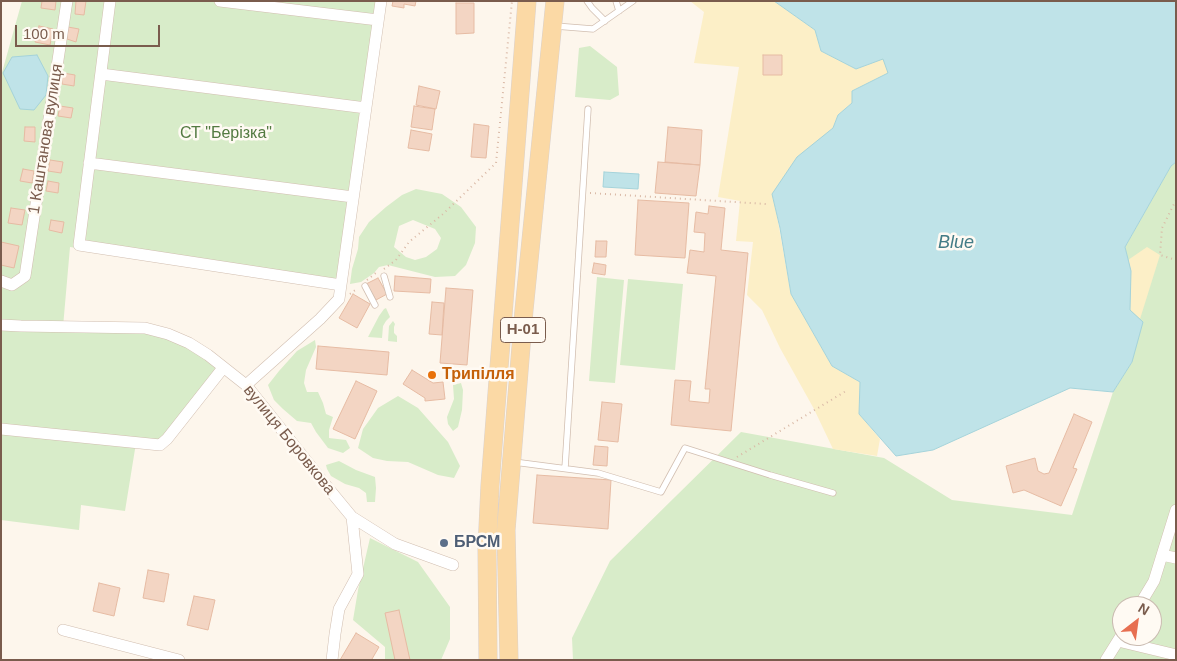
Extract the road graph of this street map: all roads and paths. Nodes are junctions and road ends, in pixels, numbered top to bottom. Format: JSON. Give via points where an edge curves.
{"nodes":[{"id":1,"x":67,"y":1,"type":"edge"},
{"id":2,"x":110,"y":1,"type":"edge"},
{"id":3,"x":220,"y":1,"type":"edge"},
{"id":4,"x":381,"y":1,"type":"edge"},
{"id":5,"x":512,"y":1,"type":"edge"},
{"id":6,"x":527,"y":1,"type":"edge"},
{"id":7,"x":555,"y":1,"type":"edge"},
{"id":8,"x":587,"y":1,"type":"edge"},
{"id":9,"x":616,"y":1,"type":"edge"},
{"id":10,"x":633,"y":1,"type":"edge"},
{"id":11,"x":619,"y":11,"type":"junction"},
{"id":12,"x":378,"y":20,"type":"junction"},
{"id":13,"x":605,"y":21,"type":"junction"},
{"id":14,"x":553,"y":26,"type":"junction"},
{"id":15,"x":101,"y":74,"type":"junction"},
{"id":16,"x":366,"y":108,"type":"junction"},
{"id":17,"x":588,"y":109,"type":"dead end"},
{"id":18,"x":89,"y":163,"type":"junction"},
{"id":19,"x":583,"y":193,"type":"junction"},
{"id":20,"x":354,"y":197,"type":"junction"},
{"id":21,"x":1176,"y":200,"type":"edge"},
{"id":22,"x":766,"y":204,"type":"dead end"},
{"id":23,"x":1176,"y":260,"type":"edge"},
{"id":24,"x":384,"y":276,"type":"dead end"},
{"id":25,"x":1,"y":282,"type":"edge"},
{"id":26,"x":364,"y":284,"type":"junction"},
{"id":27,"x":341,"y":285,"type":"junction"},
{"id":28,"x":390,"y":297,"type":"dead end"},
{"id":29,"x":335,"y":303,"type":"junction"},
{"id":30,"x":375,"y":305,"type":"dead end"},
{"id":31,"x":1,"y":325,"type":"edge"},
{"id":32,"x":223,"y":368,"type":"junction"},
{"id":33,"x":246,"y":385,"type":"junction"},
{"id":34,"x":846,"y":391,"type":"dead end"},
{"id":35,"x":1,"y":429,"type":"edge"},
{"id":36,"x":512,"y":461,"type":"junction"},
{"id":37,"x":728,"y":462,"type":"junction"},
{"id":38,"x":565,"y":468,"type":"junction"},
{"id":39,"x":832,"y":493,"type":"dead end"},
{"id":40,"x":1176,"y":510,"type":"edge"},
{"id":41,"x":352,"y":517,"type":"junction"},
{"id":42,"x":1162,"y":554,"type":"junction"},
{"id":43,"x":1176,"y":558,"type":"edge"},
{"id":44,"x":453,"y":565,"type":"dead end"},
{"id":45,"x":1145,"y":596,"type":"edge"},
{"id":46,"x":63,"y":630,"type":"dead end"},
{"id":47,"x":1115,"y":646,"type":"edge"},
{"id":48,"x":1148,"y":646,"type":"edge"},
{"id":49,"x":1176,"y":655,"type":"edge"},
{"id":50,"x":149,"y":656,"type":"edge"},
{"id":51,"x":179,"y":660,"type":"edge"},
{"id":52,"x":332,"y":660,"type":"edge"},
{"id":53,"x":488,"y":660,"type":"edge"},
{"id":54,"x":508,"y":660,"type":"edge"},
{"id":55,"x":1106,"y":660,"type":"edge"}],
"edges":[{"from":1,"to":25,"type":"street","name":"1 Каштанова вулиця","via":[[26,276],[12,285]]},
{"from":2,"to":15,"type":"street"},
{"from":3,"to":12,"type":"street"},
{"from":4,"to":12,"type":"street"},
{"from":5,"to":26,"type":"path","via":[[496,163],[444,214],[409,242],[396,260]]},
{"from":6,"to":53,"type":"main road","number":"Н-01","via":[[490,485]]},
{"from":7,"to":14,"type":"main road","number":"Н-01"},
{"from":8,"to":13,"type":"lane"},
{"from":9,"to":11,"type":"lane"},
{"from":10,"to":11,"type":"lane"},
{"from":11,"to":13,"type":"lane"},
{"from":12,"to":16,"type":"street"},
{"from":13,"to":14,"type":"lane","via":[[593,29]]},
{"from":14,"to":36,"type":"main road","number":"Н-01"},
{"from":15,"to":16,"type":"street"},
{"from":15,"to":18,"type":"street"},
{"from":16,"to":20,"type":"street"},
{"from":17,"to":19,"type":"lane"},
{"from":18,"to":20,"type":"street"},
{"from":18,"to":27,"type":"street","via":[[78,245]]},
{"from":19,"to":22,"type":"path"},
{"from":19,"to":38,"type":"lane"},
{"from":20,"to":27,"type":"street"},
{"from":21,"to":23,"type":"path","via":[[1162,228],[1160,255]]},
{"from":24,"to":28,"type":"lane"},
{"from":26,"to":29,"type":"path"},
{"from":26,"to":30,"type":"lane"},
{"from":27,"to":29,"type":"street","via":[[339,299]]},
{"from":29,"to":33,"type":"street"},
{"from":31,"to":32,"type":"street","name":"вулиця Боровкова","via":[[145,328],[189,343]]},
{"from":32,"to":33,"type":"street","name":"вулиця Боровкова"},
{"from":32,"to":35,"type":"street","via":[[160,445]]},
{"from":33,"to":41,"type":"street","name":"вулиця Боровкова"},
{"from":34,"to":37,"type":"path"},
{"from":36,"to":38,"type":"lane"},
{"from":36,"to":54,"type":"main road","number":"Н-01","via":[[506,530]]},
{"from":37,"to":38,"type":"lane","via":[[685,448],[660,492],[598,473]]},
{"from":37,"to":39,"type":"lane"},
{"from":40,"to":42,"type":"street"},
{"from":41,"to":44,"type":"street","name":"вулиця Боровкова","via":[[395,544]]},
{"from":41,"to":52,"type":"street","via":[[358,574],[339,610]]},
{"from":42,"to":43,"type":"street"},
{"from":42,"to":45,"type":"street","via":[[1154,581]]},
{"from":46,"to":50,"type":"street"},
{"from":47,"to":55,"type":"street"},
{"from":48,"to":49,"type":"street"},
{"from":50,"to":51,"type":"street"}]}
